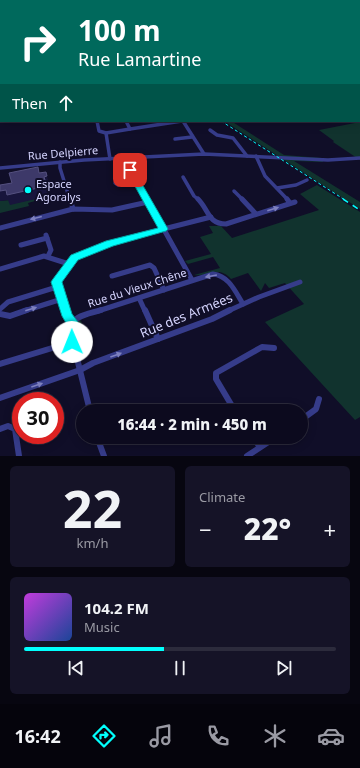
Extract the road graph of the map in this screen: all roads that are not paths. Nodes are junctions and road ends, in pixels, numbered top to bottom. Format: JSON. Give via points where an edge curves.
{"nodes":[{"id":1,"x":94,"y":0,"type":"edge"},
{"id":2,"x":97,"y":0,"type":"edge"},
{"id":3,"x":97,"y":122,"type":"edge"},
{"id":4,"x":126,"y":122,"type":"edge"},
{"id":5,"x":176,"y":122,"type":"edge"},
{"id":6,"x":184,"y":122,"type":"edge"},
{"id":7,"x":130,"y":129,"type":"junction"},
{"id":8,"x":210,"y":130,"type":"dead end"},
{"id":9,"x":106,"y":133,"type":"junction"},
{"id":10,"x":192,"y":137,"type":"junction"},
{"id":11,"x":176,"y":139,"type":"dead end"},
{"id":12,"x":204,"y":154,"type":"junction"},
{"id":13,"x":247,"y":156,"type":"junction"},
{"id":14,"x":256,"y":156,"type":"junction"},
{"id":15,"x":129,"y":158,"type":"junction"},
{"id":16,"x":360,"y":158,"type":"edge"},
{"id":17,"x":110,"y":159,"type":"junction"},
{"id":18,"x":60,"y":162,"type":"junction"},
{"id":19,"x":0,"y":168,"type":"edge"},
{"id":20,"x":183,"y":177,"type":"dead end"},
{"id":21,"x":307,"y":180,"type":"dead end"},
{"id":22,"x":277,"y":188,"type":"junction"},
{"id":23,"x":234,"y":191,"type":"dead end"},
{"id":24,"x":148,"y":202,"type":"junction"},
{"id":25,"x":73,"y":209,"type":"junction"},
{"id":26,"x":256,"y":214,"type":"junction"},
{"id":27,"x":211,"y":217,"type":"junction"},
{"id":28,"x":0,"y":228,"type":"edge"},
{"id":29,"x":163,"y":229,"type":"junction"},
{"id":30,"x":21,"y":245,"type":"dead end"},
{"id":31,"x":48,"y":256,"type":"junction"},
{"id":32,"x":69,"y":264,"type":"junction"},
{"id":33,"x":0,"y":269,"type":"edge"},
{"id":34,"x":112,"y":276,"type":"dead end"},
{"id":35,"x":192,"y":280,"type":"junction"},
{"id":36,"x":300,"y":282,"type":"dead end"},
{"id":37,"x":57,"y":287,"type":"junction"},
{"id":38,"x":164,"y":290,"type":"junction"},
{"id":39,"x":139,"y":298,"type":"junction"},
{"id":40,"x":62,"y":299,"type":"junction"},
{"id":41,"x":243,"y":304,"type":"junction"},
{"id":42,"x":0,"y":309,"type":"edge"},
{"id":43,"x":0,"y":314,"type":"edge"},
{"id":44,"x":72,"y":322,"type":"junction"},
{"id":45,"x":158,"y":339,"type":"junction"},
{"id":46,"x":72,"y":342,"type":"junction"},
{"id":47,"x":274,"y":348,"type":"dead end"},
{"id":48,"x":0,"y":364,"type":"edge"},
{"id":49,"x":80,"y":370,"type":"junction"},
{"id":50,"x":0,"y":398,"type":"edge"},
{"id":51,"x":319,"y":399,"type":"dead end"},
{"id":52,"x":88,"y":404,"type":"edge"},
{"id":53,"x":231,"y":404,"type":"edge"},
{"id":54,"x":308,"y":415,"type":"edge"},
{"id":55,"x":0,"y":429,"type":"edge"},
{"id":56,"x":100,"y":444,"type":"edge"},
{"id":57,"x":258,"y":444,"type":"edge"},
{"id":58,"x":265,"y":444,"type":"edge"},
{"id":59,"x":260,"y":447,"type":"junction"},
{"id":60,"x":19,"y":456,"type":"edge"},
{"id":61,"x":104,"y":456,"type":"edge"},
{"id":62,"x":247,"y":456,"type":"edge"}],
"edges":[{"from":1,"to":2,"type":"highway"},
{"from":3,"to":9,"type":"street","via":[[99,131]]},
{"from":4,"to":7,"type":"street"},
{"from":5,"to":7,"type":"street"},
{"from":6,"to":10,"type":"street"},
{"from":7,"to":9,"type":"street"},
{"from":8,"to":13,"type":"street","via":[[217,135],[233,138]]},
{"from":9,"to":17,"type":"street"},
{"from":10,"to":11,"type":"street"},
{"from":10,"to":12,"type":"street"},
{"from":12,"to":13,"type":"street","name":"Rue Delpierre"},
{"from":12,"to":15,"type":"street","name":"Rue Delpierre"},
{"from":13,"to":14,"type":"street","name":"Rue Delpierre"},
{"from":14,"to":16,"type":"street","name":"Rue Delpierre","via":[[328,160]]},
{"from":14,"to":22,"type":"street","via":[[264,175]]},
{"from":15,"to":17,"type":"street","name":"Rue Delpierre"},
{"from":15,"to":24,"type":"street","via":[[129,168]]},
{"from":17,"to":18,"type":"street","name":"Rue Delpierre"},
{"from":18,"to":19,"type":"street","name":"Rue Delpierre"},
{"from":18,"to":25,"type":"street"},
{"from":20,"to":27,"type":"street"},
{"from":21,"to":22,"type":"street"},
{"from":26,"to":22,"type":"street","one_way":true,"via":[[293,202],[279,193]]},
{"from":23,"to":26,"type":"street"},
{"from":24,"to":25,"type":"street","via":[[112,210]]},
{"from":24,"to":29,"type":"street"},
{"from":25,"to":28,"type":"street","one_way":true},
{"from":26,"to":27,"type":"street","via":[[222,224],[216,223]]},
{"from":27,"to":29,"type":"street"},
{"from":29,"to":32,"type":"street","via":[[77,255]]},
{"from":29,"to":35,"type":"street"},
{"from":30,"to":31,"type":"street","via":[[47,236],[51,250]]},
{"from":31,"to":32,"type":"street"},
{"from":31,"to":33,"type":"street"},
{"from":32,"to":37,"type":"street","via":[[57,280]]},
{"from":34,"to":38,"type":"street","via":[[150,265],[154,268]]},
{"from":35,"to":38,"type":"street","name":"Rue du Vieux Chêne"},
{"from":41,"to":35,"type":"street","name":"Rue du Vieux Chêne","one_way":true,"via":[[223,276],[213,274]]},
{"from":36,"to":41,"type":"street","name":"Rue des Armées"},
{"from":37,"to":40,"type":"street"},
{"from":37,"to":42,"type":"street","via":[[8,302]]},
{"from":38,"to":39,"type":"street","name":"Rue du Vieux Chêne"},
{"from":39,"to":44,"type":"street","name":"Rue du Vieux Chêne"},
{"from":39,"to":45,"type":"street"},
{"from":43,"to":40,"type":"street","one_way":true,"via":[[10,316]]},
{"from":40,"to":44,"type":"street","via":[[67,316]]},
{"from":41,"to":45,"type":"street","name":"Rue des Armées","via":[[212,319]]},
{"from":44,"to":46,"type":"street"},
{"from":49,"to":45,"type":"street","name":"Rue des Armées","one_way":true,"via":[[89,364]]},
{"from":46,"to":48,"type":"street"},
{"from":46,"to":49,"type":"street"},
{"from":47,"to":53,"type":"street","via":[[262,347],[216,373],[216,379]]},
{"from":50,"to":49,"type":"street","name":"Rue des Armées","one_way":true},
{"from":49,"to":52,"type":"street"},
{"from":51,"to":54,"type":"street","via":[[316,409]]},
{"from":55,"to":60,"type":"street","via":[[11,426],[15,429]]},
{"from":56,"to":61,"type":"street"},
{"from":57,"to":59,"type":"street"},
{"from":58,"to":59,"type":"street"},
{"from":59,"to":62,"type":"street"}]}
